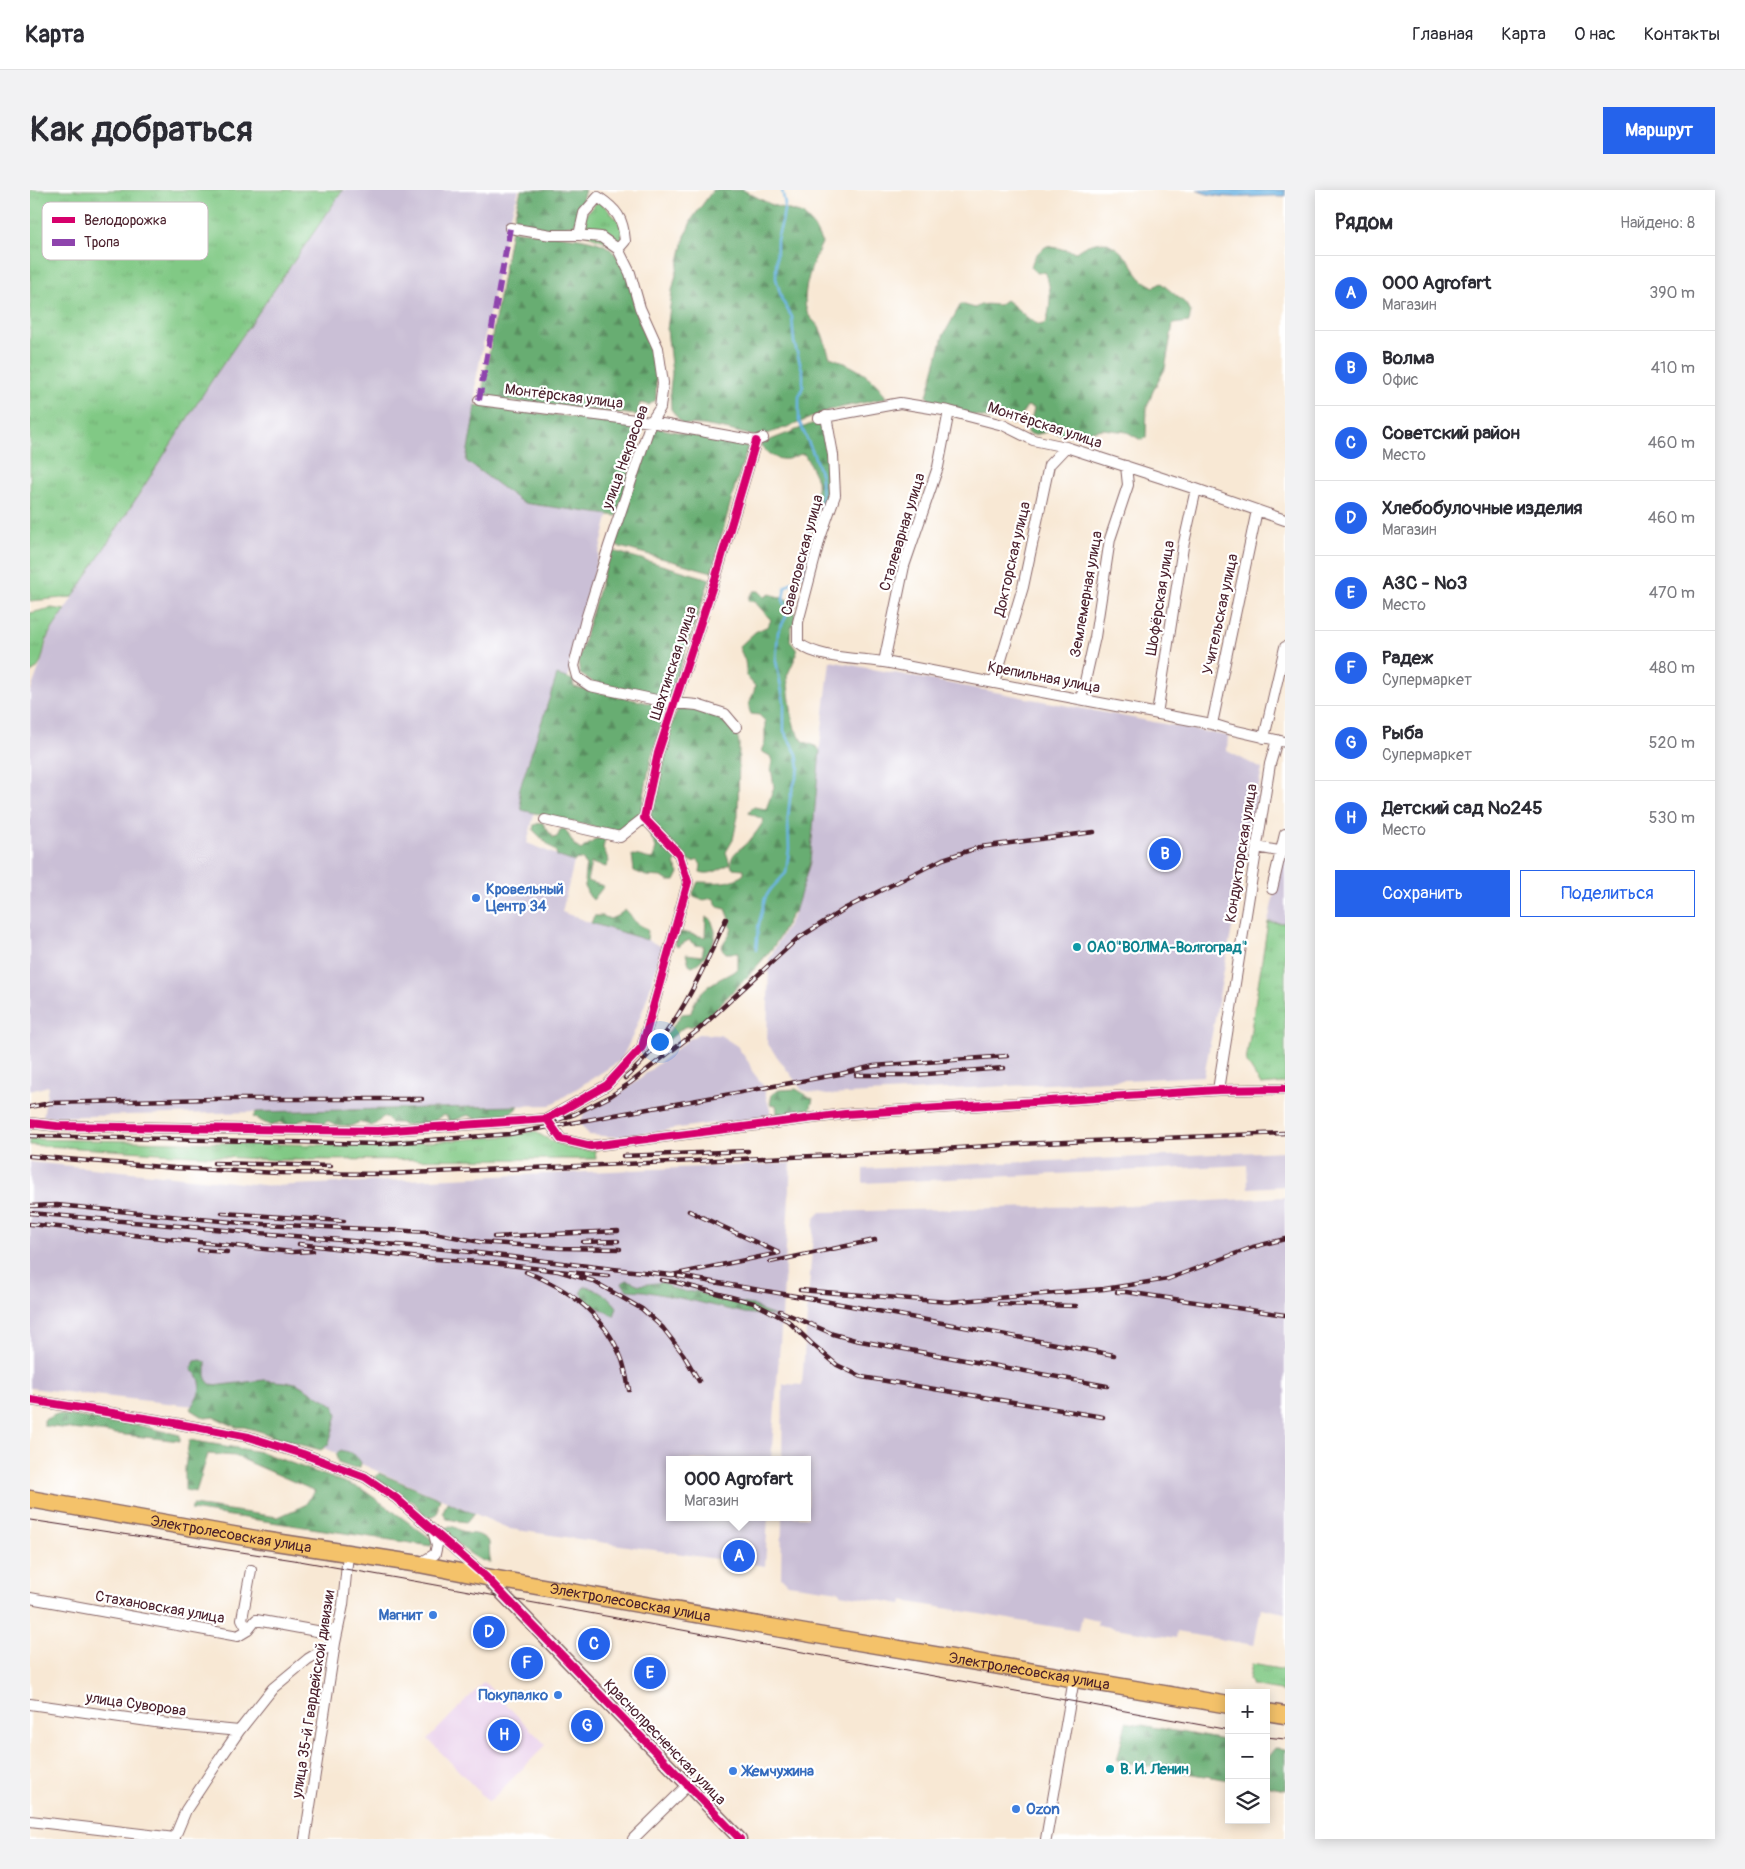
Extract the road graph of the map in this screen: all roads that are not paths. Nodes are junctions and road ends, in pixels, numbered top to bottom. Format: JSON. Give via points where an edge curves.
{"nodes":[{"id":1,"x":510,"y":228,"type":"dead end"},
{"id":2,"x":579,"y":235,"type":"junction"},
{"id":3,"x":618,"y":250,"type":"junction"},
{"id":4,"x":479,"y":400,"type":"dead end"},
{"id":5,"x":949,"y":412,"type":"junction"},
{"id":6,"x":822,"y":417,"type":"joint"},
{"id":7,"x":652,"y":422,"type":"junction"},
{"id":8,"x":760,"y":440,"type":"joint"},
{"id":9,"x":1066,"y":447,"type":"junction"},
{"id":10,"x":1126,"y":466,"type":"junction"},
{"id":11,"x":1196,"y":489,"type":"junction"},
{"id":12,"x":1257,"y":510,"type":"junction"},
{"id":13,"x":1285,"y":520,"type":"edge"},
{"id":14,"x":798,"y":643,"type":"joint"},
{"id":15,"x":1285,"y":647,"type":"edge"},
{"id":16,"x":884,"y":662,"type":"junction"},
{"id":17,"x":994,"y":683,"type":"junction"},
{"id":18,"x":1081,"y":699,"type":"junction"},
{"id":19,"x":675,"y":704,"type":"junction"},
{"id":20,"x":1157,"y":714,"type":"junction"},
{"id":21,"x":1212,"y":724,"type":"junction"},
{"id":22,"x":736,"y":727,"type":"dead end"},
{"id":23,"x":1264,"y":738,"type":"junction"},
{"id":24,"x":1281,"y":741,"type":"edge"},
{"id":25,"x":644,"y":818,"type":"junction"},
{"id":26,"x":545,"y":820,"type":"dead end"},
{"id":27,"x":1285,"y":834,"type":"edge"},
{"id":28,"x":1257,"y":847,"type":"junction"},
{"id":29,"x":1283,"y":851,"type":"edge"},
{"id":30,"x":1272,"y":889,"type":"dead end"},
{"id":31,"x":1285,"y":1089,"type":"edge"},
{"id":32,"x":1218,"y":1090,"type":"junction"},
{"id":33,"x":547,"y":1119,"type":"junction"},
{"id":34,"x":30,"y":1123,"type":"edge"},
{"id":35,"x":30,"y":1400,"type":"edge"},
{"id":36,"x":30,"y":1500,"type":"edge"},
{"id":37,"x":433,"y":1530,"type":"junction"},
{"id":38,"x":348,"y":1554,"type":"junction"},
{"id":39,"x":419,"y":1564,"type":"junction"},
{"id":40,"x":250,"y":1570,"type":"dead end"},
{"id":41,"x":486,"y":1577,"type":"junction"},
{"id":42,"x":30,"y":1598,"type":"edge"},
{"id":43,"x":338,"y":1628,"type":"junction"},
{"id":44,"x":248,"y":1630,"type":"junction"},
{"id":45,"x":335,"y":1643,"type":"junction"},
{"id":46,"x":1074,"y":1678,"type":"junction"},
{"id":47,"x":30,"y":1704,"type":"edge"},
{"id":48,"x":1225,"y":1705,"type":"edge"},
{"id":49,"x":1270,"y":1713,"type":"edge"},
{"id":50,"x":1285,"y":1715,"type":"edge"},
{"id":51,"x":239,"y":1731,"type":"junction"},
{"id":52,"x":688,"y":1785,"type":"junction"},
{"id":53,"x":30,"y":1821,"type":"edge"},
{"id":54,"x":175,"y":1839,"type":"edge"},
{"id":55,"x":304,"y":1839,"type":"edge"},
{"id":56,"x":633,"y":1839,"type":"edge"},
{"id":57,"x":740,"y":1839,"type":"edge"},
{"id":58,"x":1046,"y":1839,"type":"edge"}],
"edges":[{"from":1,"to":2,"type":"street","via":[[551,235]]},
{"from":2,"to":3,"type":"street","via":[[600,238]]},
{"from":2,"to":3,"type":"street","via":[[584,213],[598,197],[612,207],[623,225],[625,241]]},
{"from":3,"to":7,"type":"street","name":"улица Некрасова","via":[[658,348],[663,383],[660,408]]},
{"from":4,"to":7,"type":"street","name":"Монтёрская улица"},
{"from":5,"to":6,"type":"street","name":"Монтёрская улица","via":[[900,403]]},
{"from":5,"to":9,"type":"street","name":"Монтёрская улица","via":[[1002,425],[1033,440]]},
{"from":5,"to":16,"type":"street","name":"Сталеварная улица","via":[[938,467],[904,566]]},
{"from":6,"to":14,"type":"street","name":"Савеловская улица","via":[[833,455],[835,495],[798,622]]},
{"from":7,"to":8,"type":"street","name":"Монтёрская улица"},
{"from":7,"to":19,"type":"street","name":"улица Некрасова","via":[[609,546],[574,666],[576,677],[590,686]]},
{"from":8,"to":19,"type":"street","name":"Шахтинская улица"},
{"from":9,"to":10,"type":"street","name":"Монтёрская улица"},
{"from":9,"to":17,"type":"street","name":"Докторская улица","via":[[1049,465],[1023,588]]},
{"from":10,"to":11,"type":"street","name":"Монтёрская улица"},
{"from":10,"to":18,"type":"street","name":"Землемерная улица","via":[[1128,485],[1110,539],[1095,637]]},
{"from":11,"to":12,"type":"street","name":"Монтёрская улица"},
{"from":11,"to":20,"type":"street","name":"Шофёрская улица","via":[[1182,547]]},
{"from":12,"to":13,"type":"street","name":"Монтёрская улица"},
{"from":12,"to":21,"type":"street","name":"Учительская улица"},
{"from":14,"to":16,"type":"street","name":"Крепильная улица","via":[[805,649],[823,654]]},
{"from":15,"to":23,"type":"street"},
{"from":16,"to":17,"type":"street","name":"Крепильная улица"},
{"from":17,"to":18,"type":"street","name":"Крепильная улица"},
{"from":18,"to":20,"type":"street","name":"Крепильная улица"},
{"from":19,"to":22,"type":"street","via":[[697,705],[725,714]]},
{"from":19,"to":25,"type":"street","name":"Шахтинская улица","via":[[658,753]]},
{"from":20,"to":21,"type":"street","name":"Крепильная улица"},
{"from":21,"to":23,"type":"street","name":"Крепильная улица"},
{"from":23,"to":24,"type":"street","name":"Крепильная улица"},
{"from":24,"to":28,"type":"street","name":"Кондукторская улица","via":[[1270,764]]},
{"from":25,"to":26,"type":"street","via":[[620,837]]},
{"from":25,"to":33,"type":"street","via":[[679,854],[688,882],[642,1047],[607,1086]]},
{"from":27,"to":29,"type":"street"},
{"from":28,"to":29,"type":"street"},
{"from":28,"to":32,"type":"street","name":"Кондукторская улица"},
{"from":29,"to":30,"type":"street"},
{"from":31,"to":32,"type":"street"},
{"from":32,"to":33,"type":"street","via":[[845,1114],[591,1146],[561,1139]]},
{"from":33,"to":34,"type":"street","via":[[378,1131],[67,1127]]},
{"from":35,"to":37,"type":"street","via":[[249,1437],[303,1454],[365,1477]]},
{"from":36,"to":38,"type":"main road","name":"Электролесовская улица"},
{"from":37,"to":39,"type":"street","via":[[437,1545],[435,1554]]},
{"from":37,"to":41,"type":"street"},
{"from":38,"to":39,"type":"main road","name":"Электролесовская улица"},
{"from":38,"to":43,"type":"street","name":"улица 35-й Гвардейской дивизии"},
{"from":39,"to":41,"type":"main road","name":"Электролесовская улица"},
{"from":40,"to":44,"type":"street","via":[[242,1619]]},
{"from":41,"to":46,"type":"main road","name":"Электролесовская улица"},
{"from":41,"to":52,"type":"street","name":"Краснопресненская улица"},
{"from":42,"to":44,"type":"street","name":"Стахановская улица","via":[[238,1636]]},
{"from":43,"to":44,"type":"street","name":"Стахановская улица","via":[[322,1632],[256,1620]]},
{"from":43,"to":45,"type":"street","name":"улица 35-й Гвардейской дивизии"},
{"from":45,"to":51,"type":"street","via":[[308,1659],[273,1688]]},
{"from":45,"to":55,"type":"street","name":"улица 35-й Гвардейской дивизии"},
{"from":46,"to":48,"type":"main road","name":"Электролесовская улица"},
{"from":46,"to":58,"type":"street"},
{"from":47,"to":51,"type":"street","name":"улица Суворова","via":[[176,1726]]},
{"from":49,"to":50,"type":"main road"},
{"from":51,"to":54,"type":"street","via":[[186,1810]]},
{"from":52,"to":56,"type":"street"},
{"from":52,"to":57,"type":"street","name":"Краснопресненская улица"},
{"from":53,"to":54,"type":"street"}]}
